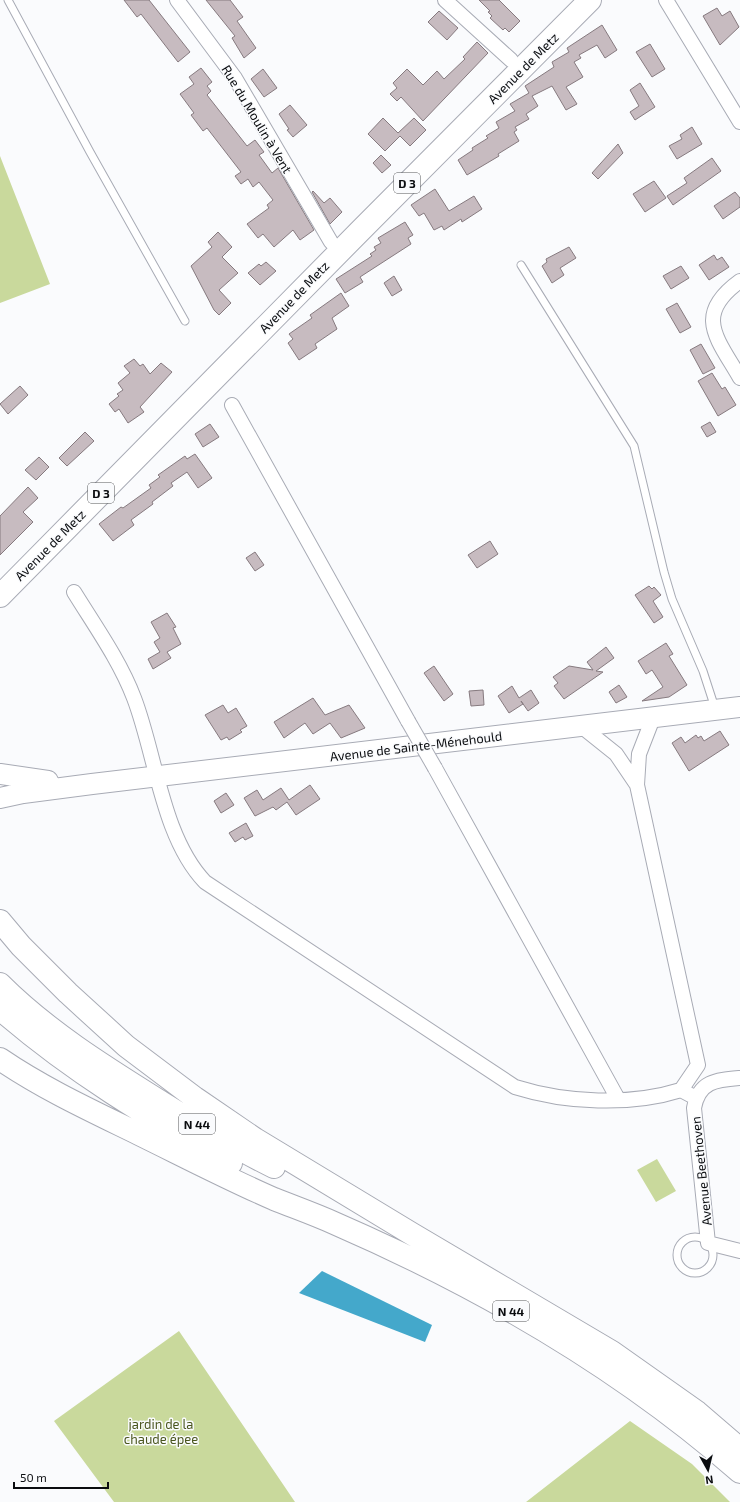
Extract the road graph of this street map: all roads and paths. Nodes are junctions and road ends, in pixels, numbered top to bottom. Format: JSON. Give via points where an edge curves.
{"nodes":[{"id":1,"x":8,"y":0,"type":"edge"},
{"id":2,"x":177,"y":0,"type":"edge"},
{"id":3,"x":446,"y":0,"type":"edge"},
{"id":4,"x":570,"y":0,"type":"edge"},
{"id":5,"x":590,"y":0,"type":"edge"},
{"id":6,"x":666,"y":0,"type":"edge"},
{"id":7,"x":511,"y":60,"type":"junction"},
{"id":8,"x":740,"y":122,"type":"edge"},
{"id":9,"x":331,"y":242,"type":"junction"},
{"id":10,"x":521,"y":265,"type":"dead end"},
{"id":11,"x":740,"y":281,"type":"edge"},
{"id":12,"x":185,"y":321,"type":"dead end"},
{"id":13,"x":222,"y":361,"type":"junction"},
{"id":14,"x":740,"y":378,"type":"edge"},
{"id":15,"x":200,"y":383,"type":"junction"},
{"id":16,"x":232,"y":405,"type":"dead end"},
{"id":17,"x":0,"y":574,"type":"edge"},
{"id":18,"x":74,"y":592,"type":"dead end"},
{"id":19,"x":0,"y":596,"type":"edge"},
{"id":20,"x":740,"y":707,"type":"edge"},
{"id":21,"x":715,"y":710,"type":"junction"},
{"id":22,"x":653,"y":718,"type":"junction"},
{"id":23,"x":581,"y":726,"type":"junction"},
{"id":24,"x":0,"y":774,"type":"edge"},
{"id":25,"x":157,"y":778,"type":"junction"},
{"id":26,"x":92,"y":784,"type":"junction"},
{"id":27,"x":637,"y":785,"type":"junction"},
{"id":28,"x":0,"y":798,"type":"edge"},
{"id":29,"x":0,"y":921,"type":"edge"},
{"id":30,"x":0,"y":984,"type":"edge"},
{"id":31,"x":0,"y":1009,"type":"edge"},
{"id":32,"x":0,"y":1059,"type":"edge"},
{"id":33,"x":740,"y":1078,"type":"edge"},
{"id":34,"x":681,"y":1090,"type":"junction"},
{"id":35,"x":696,"y":1098,"type":"junction"},
{"id":36,"x":618,"y":1099,"type":"junction"},
{"id":37,"x":334,"y":1223,"type":"junction"},
{"id":38,"x":412,"y":1234,"type":"junction"},
{"id":39,"x":708,"y":1244,"type":"junction"},
{"id":40,"x":740,"y":1251,"type":"edge"},
{"id":41,"x":740,"y":1449,"type":"edge"},
{"id":42,"x":740,"y":1472,"type":"edge"}],
"edges":[{"from":1,"to":12,"type":"lane"},
{"from":2,"to":9,"type":"street","name":"Rue du Moulin à Vent","via":[[235,78]]},
{"from":3,"to":7,"type":"street"},
{"from":4,"to":7,"type":"main road","name":"Avenue de Metz","number":"D 3"},
{"from":5,"to":13,"type":"main road","name":"Avenue de Metz","number":"D 3"},
{"from":6,"to":8,"type":"street"},
{"from":7,"to":9,"type":"main road","name":"Avenue de Metz","number":"D 3"},
{"from":9,"to":13,"type":"main road","name":"Avenue de Metz","number":"D 3"},
{"from":10,"to":21,"type":"lane","via":[[634,446],[672,599],[703,671]]},
{"from":11,"to":14,"type":"street","via":[[718,300],[713,316],[715,333]]},
{"from":13,"to":15,"type":"main road","name":"Avenue de Metz","number":"D 3"},
{"from":15,"to":17,"type":"main road","name":"Avenue de Metz","number":"D 3"},
{"from":15,"to":19,"type":"main road","name":"Avenue de Metz","number":"D 3"},
{"from":16,"to":36,"type":"street","bridge":true},
{"from":18,"to":25,"type":"street","via":[[104,639],[134,698]]},
{"from":20,"to":21,"type":"main road","name":"Avenue de Sainte-Ménehould"},
{"from":21,"to":22,"type":"main road","name":"Avenue de Sainte-Ménehould"},
{"from":22,"to":23,"type":"main road","name":"Avenue de Sainte-Ménehould"},
{"from":22,"to":27,"type":"street","via":[[640,754]]},
{"from":23,"to":25,"type":"main road","name":"Avenue de Sainte-Ménehould"},
{"from":23,"to":27,"type":"street","via":[[616,754]]},
{"from":24,"to":26,"type":"main road","name":"Avenue de Sainte-Ménehould","via":[[36,780]]},
{"from":25,"to":26,"type":"main road","name":"Avenue de Sainte-Ménehould"},
{"from":25,"to":36,"type":"street","via":[[185,854],[195,872],[221,894],[515,1086],[540,1094],[575,1099]]},
{"from":26,"to":28,"type":"main road","name":"Avenue de Sainte-Ménehould"},
{"from":27,"to":34,"type":"street","via":[[698,1065]]},
{"from":29,"to":38,"type":"main road","via":[[68,993],[126,1046],[255,1139]]},
{"from":30,"to":38,"type":"main road","number":"N 44","via":[[77,1047],[189,1119],[271,1166]]},
{"from":31,"to":37,"type":"main road","number":"N 44","via":[[100,1085],[177,1133],[283,1191]]},
{"from":32,"to":37,"type":"main road","via":[[91,1111],[273,1198]]},
{"from":33,"to":35,"type":"street","name":"Avenue Beethoven","via":[[711,1082],[703,1087]]},
{"from":34,"to":35,"type":"street"},
{"from":34,"to":36,"type":"street","via":[[666,1095]]},
{"from":35,"to":39,"type":"street","name":"Avenue Beethoven","via":[[694,1108]]},
{"from":37,"to":42,"type":"main road","number":"N 44","via":[[464,1285],[541,1328],[641,1393]]},
{"from":38,"to":41,"type":"main road","number":"N 44","via":[[612,1352],[697,1412]]},
{"from":39,"to":39,"type":"lane","via":[[700,1238],[693,1237],[682,1242],[677,1254],[679,1265],[688,1272],[700,1273],[705,1270],[713,1256]]},
{"from":39,"to":40,"type":"street","name":"Avenue Beethoven"}]}
